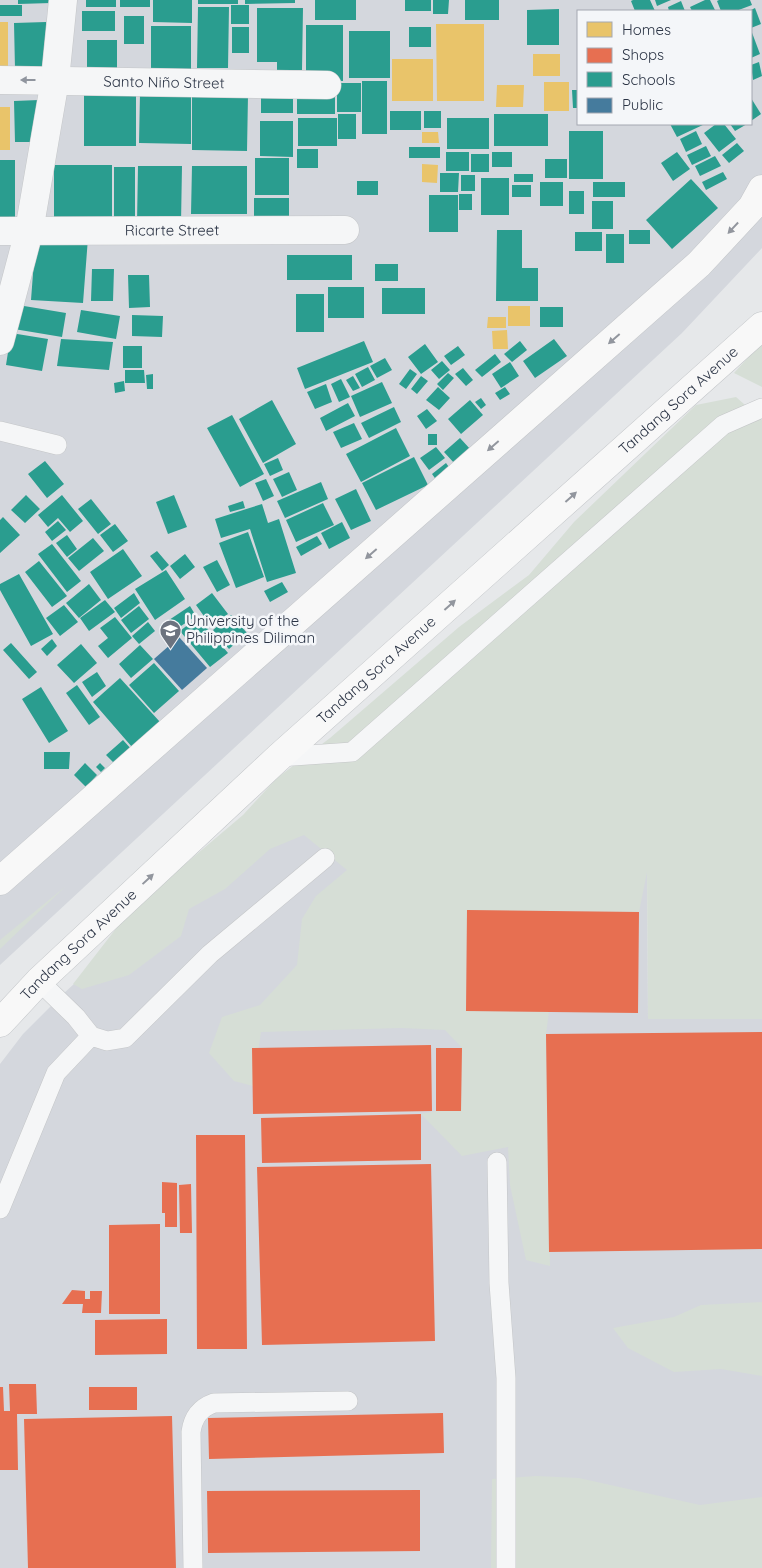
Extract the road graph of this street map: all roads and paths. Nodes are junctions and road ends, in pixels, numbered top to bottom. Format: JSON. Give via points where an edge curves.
{"nodes":[{"id":1,"x":63,"y":0,"type":"edge"},
{"id":2,"x":0,"y":80,"type":"edge"},
{"id":3,"x":55,"y":80,"type":"junction"},
{"id":4,"x":327,"y":85,"type":"dead end"},
{"id":5,"x":762,"y":189,"type":"edge"},
{"id":6,"x":345,"y":230,"type":"dead end"},
{"id":7,"x":0,"y":231,"type":"edge"},
{"id":8,"x":29,"y":231,"type":"junction"},
{"id":9,"x":762,"y":326,"type":"edge"},
{"id":10,"x":0,"y":341,"type":"edge"},
{"id":11,"x":762,"y":408,"type":"edge"},
{"id":12,"x":0,"y":431,"type":"edge"},
{"id":13,"x":57,"y":445,"type":"dead end"},
{"id":14,"x":280,"y":757,"type":"junction"},
{"id":15,"x":325,"y":858,"type":"dead end"},
{"id":16,"x":0,"y":881,"type":"edge"},
{"id":17,"x":39,"y":981,"type":"junction"},
{"id":18,"x":0,"y":1023,"type":"edge"},
{"id":19,"x":91,"y":1036,"type":"junction"},
{"id":20,"x":497,"y":1162,"type":"dead end"},
{"id":21,"x":0,"y":1209,"type":"edge"},
{"id":22,"x":348,"y":1401,"type":"dead end"},
{"id":23,"x":193,"y":1568,"type":"edge"},
{"id":24,"x":506,"y":1568,"type":"edge"}],
"edges":[{"from":1,"to":3,"type":"street"},
{"from":3,"to":2,"type":"street","name":"Santo Niño Street","one_way":true},
{"from":3,"to":4,"type":"street","name":"Santo Niño Street"},
{"from":3,"to":8,"type":"street"},
{"from":5,"to":16,"type":"main road","one_way":true,"via":[[752,207],[699,264]]},
{"from":6,"to":8,"type":"street","name":"Ricarte Street"},
{"from":7,"to":8,"type":"street","name":"Ricarte Street"},
{"from":8,"to":10,"type":"street"},
{"from":14,"to":9,"type":"main road","name":"Tandang Sora Avenue","one_way":true},
{"from":11,"to":14,"type":"lane","via":[[723,425],[352,752]]},
{"from":12,"to":13,"type":"lane"},
{"from":17,"to":14,"type":"main road","name":"Tandang Sora Avenue","one_way":true},
{"from":15,"to":19,"type":"lane","via":[[210,954],[126,1038],[107,1041]]},
{"from":17,"to":18,"type":"main road","name":"Tandang Sora Avenue"},
{"from":17,"to":19,"type":"lane"},
{"from":19,"to":21,"type":"lane","via":[[56,1073]]},
{"from":20,"to":24,"type":"lane","via":[[499,1284],[506,1378]]},
{"from":22,"to":23,"type":"lane","via":[[214,1403],[199,1411],[191,1432]]}]}
